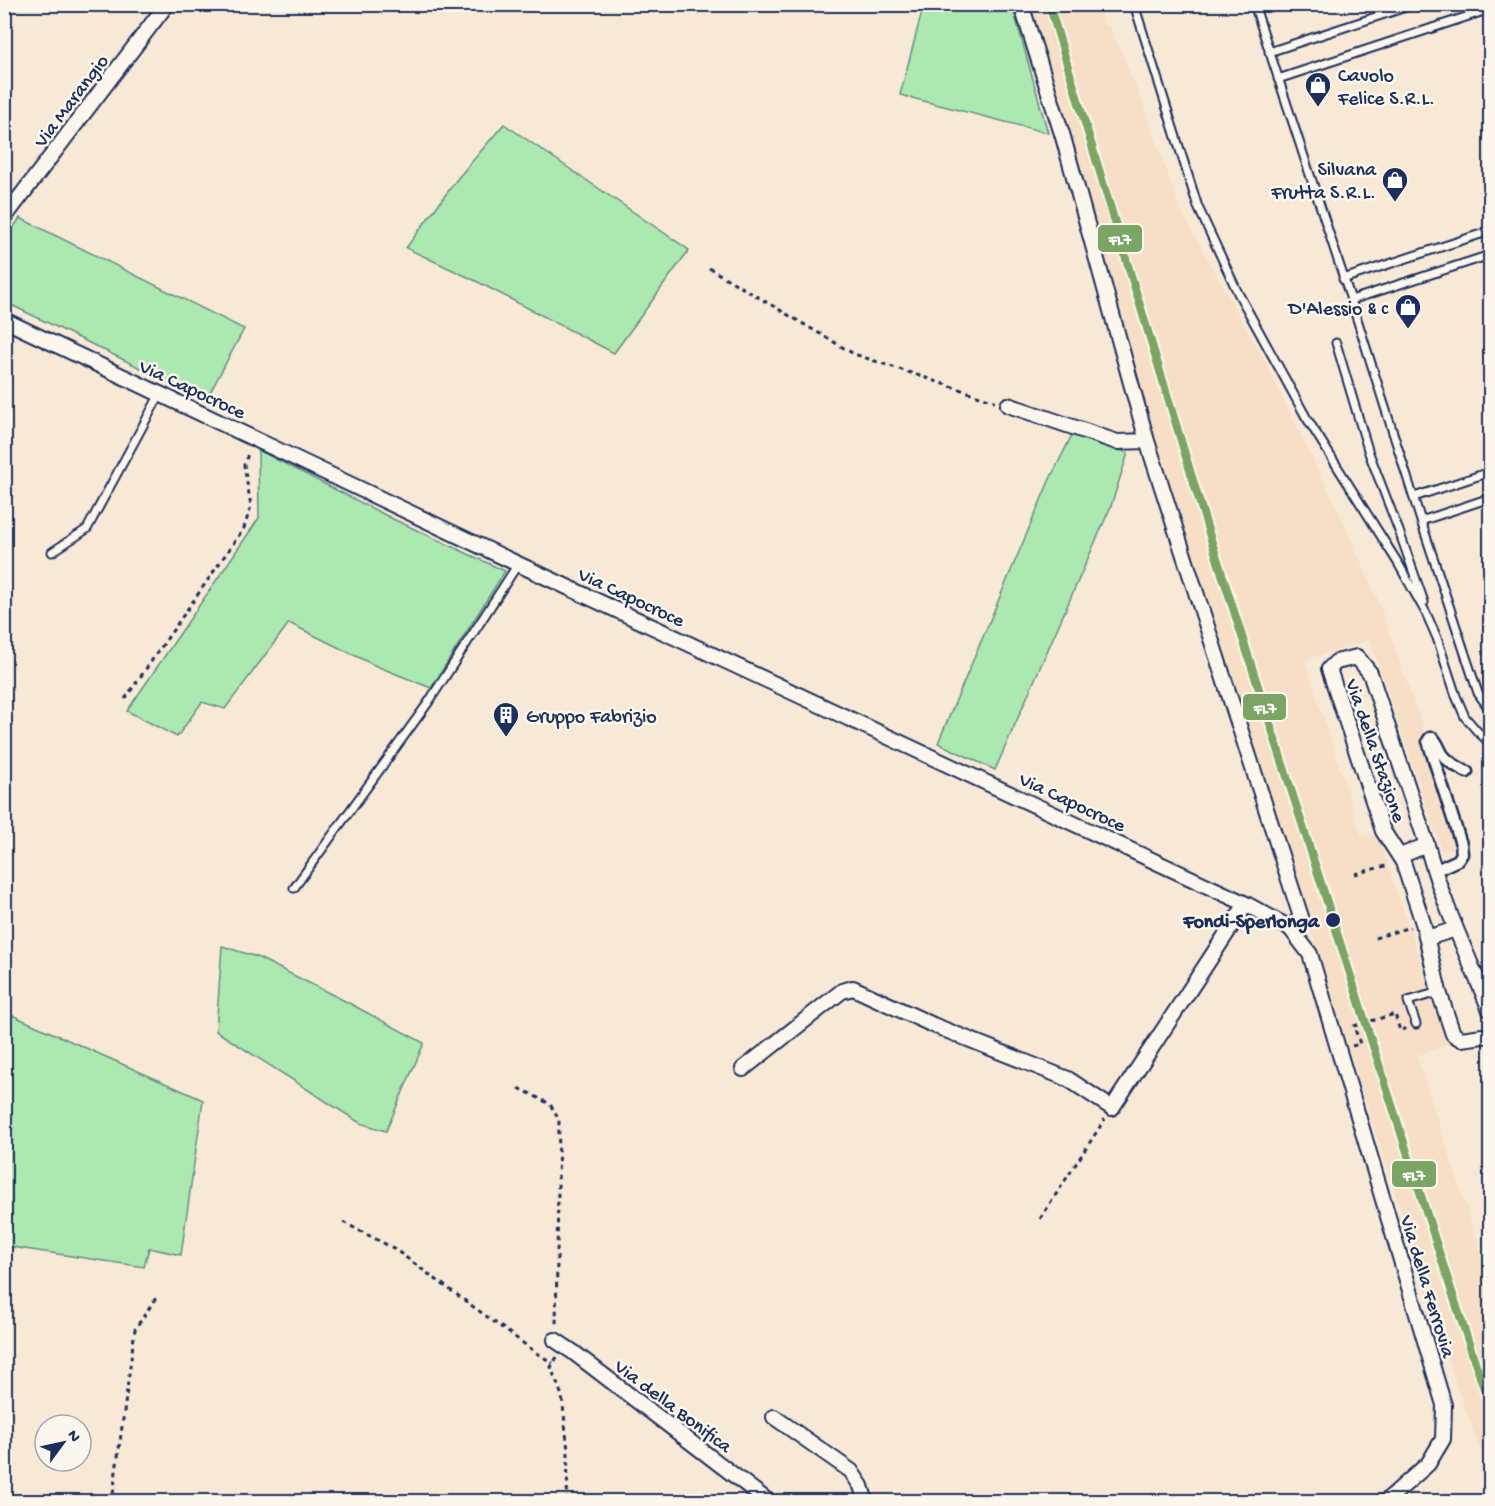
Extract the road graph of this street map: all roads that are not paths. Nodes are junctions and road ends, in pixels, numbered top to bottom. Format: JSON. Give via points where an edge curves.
{"nodes":[{"id":1,"x":167,"y":4,"type":"edge"},
{"id":2,"x":1021,"y":4,"type":"edge"},
{"id":3,"x":1134,"y":4,"type":"edge"},
{"id":4,"x":1254,"y":4,"type":"edge"},
{"id":5,"x":1415,"y":4,"type":"edge"},
{"id":6,"x":1491,"y":9,"type":"edge"},
{"id":7,"x":1269,"y":52,"type":"junction"},
{"id":8,"x":1278,"y":79,"type":"junction"},
{"id":9,"x":4,"y":218,"type":"edge"},
{"id":10,"x":1491,"y":231,"type":"edge"},
{"id":11,"x":1491,"y":255,"type":"edge"},
{"id":12,"x":1343,"y":279,"type":"junction"},
{"id":13,"x":1351,"y":300,"type":"junction"},
{"id":14,"x":4,"y":320,"type":"edge"},
{"id":15,"x":1336,"y":343,"type":"dead end"},
{"id":16,"x":160,"y":394,"type":"junction"},
{"id":17,"x":1008,"y":405,"type":"road end"},
{"id":18,"x":1147,"y":441,"type":"junction"},
{"id":19,"x":1491,"y":472,"type":"edge"},
{"id":20,"x":1414,"y":498,"type":"junction"},
{"id":21,"x":1491,"y":498,"type":"edge"},
{"id":22,"x":1421,"y":521,"type":"junction"},
{"id":23,"x":52,"y":552,"type":"dead end"},
{"id":24,"x":518,"y":564,"type":"junction"},
{"id":25,"x":1426,"y":613,"type":"junction"},
{"id":26,"x":1491,"y":710,"type":"edge"},
{"id":27,"x":1491,"y":743,"type":"edge"},
{"id":28,"x":1467,"y":772,"type":"dead end"},
{"id":29,"x":1427,"y":845,"type":"junction"},
{"id":30,"x":1401,"y":859,"type":"junction"},
{"id":31,"x":1434,"y":871,"type":"junction"},
{"id":32,"x":294,"y":888,"type":"dead end"},
{"id":33,"x":1246,"y":903,"type":"junction"},
{"id":34,"x":1290,"y":928,"type":"junction"},
{"id":35,"x":1456,"y":929,"type":"junction"},
{"id":36,"x":1427,"y":938,"type":"junction"},
{"id":37,"x":1439,"y":993,"type":"junction"},
{"id":38,"x":1491,"y":1010,"type":"edge"},
{"id":39,"x":1416,"y":1023,"type":"dead end"},
{"id":40,"x":1491,"y":1035,"type":"edge"},
{"id":41,"x":743,"y":1069,"type":"dead end"},
{"id":42,"x":555,"y":1340,"type":"road end"},
{"id":43,"x":774,"y":1417,"type":"dead end"},
{"id":44,"x":769,"y":1502,"type":"edge"},
{"id":45,"x":866,"y":1502,"type":"edge"},
{"id":46,"x":1385,"y":1502,"type":"edge"}],
"edges":[{"from":1,"to":9,"type":"street","name":"Via Marangio"},
{"from":2,"to":18,"type":"street","via":[[1063,137]]},
{"from":3,"to":25,"type":"lane","via":[[1198,207],[1238,294],[1306,417]]},
{"from":4,"to":7,"type":"lane"},
{"from":5,"to":7,"type":"lane"},
{"from":6,"to":8,"type":"lane"},
{"from":7,"to":8,"type":"lane"},
{"from":8,"to":12,"type":"lane"},
{"from":10,"to":12,"type":"lane"},
{"from":11,"to":13,"type":"lane"},
{"from":12,"to":13,"type":"lane"},
{"from":13,"to":20,"type":"lane"},
{"from":14,"to":16,"type":"street","name":"Via Capocroce"},
{"from":15,"to":25,"type":"lane","via":[[1369,453]]},
{"from":16,"to":23,"type":"lane","via":[[87,529]]},
{"from":16,"to":24,"type":"street","name":"Via Capocroce"},
{"from":17,"to":18,"type":"street","via":[[1118,442]]},
{"from":18,"to":34,"type":"street","via":[[1301,917]]},
{"from":19,"to":20,"type":"lane"},
{"from":20,"to":22,"type":"lane"},
{"from":21,"to":22,"type":"lane"},
{"from":22,"to":26,"type":"lane","via":[[1478,693]]},
{"from":24,"to":32,"type":"lane","via":[[428,703]]},
{"from":24,"to":33,"type":"street","name":"Via Capocroce"},
{"from":25,"to":27,"type":"lane","via":[[1466,717]]},
{"from":28,"to":31,"type":"street","via":[[1444,757],[1436,741],[1430,738],[1462,854],[1458,861]]},
{"from":29,"to":30,"type":"street"},
{"from":29,"to":30,"type":"street","name":"Via della Stazione","via":[[1370,673],[1357,657],[1336,662],[1329,669],[1383,831]]},
{"from":29,"to":31,"type":"street","name":"Via della Stazione"},
{"from":30,"to":36,"type":"street","name":"Via della Stazione"},
{"from":31,"to":35,"type":"street","name":"Via della Stazione"},
{"from":33,"to":34,"type":"street","name":"Via Capocroce"},
{"from":33,"to":41,"type":"street","via":[[1112,1108],[1068,1079],[853,988],[842,991]]},
{"from":34,"to":46,"type":"street","name":"Via della Ferrovia","via":[[1310,954],[1444,1405],[1443,1439],[1428,1464]]},
{"from":35,"to":36,"type":"street"},
{"from":35,"to":38,"type":"street","name":"Via della Stazione"},
{"from":36,"to":37,"type":"street","name":"Via della Stazione"},
{"from":37,"to":39,"type":"lane","via":[[1408,1001]]},
{"from":37,"to":40,"type":"street","name":"Via della Stazione","via":[[1453,1034],[1461,1039]]},
{"from":42,"to":44,"type":"street","name":"Via della Bonifica"},
{"from":43,"to":45,"type":"street","via":[[850,1471]]}]}
